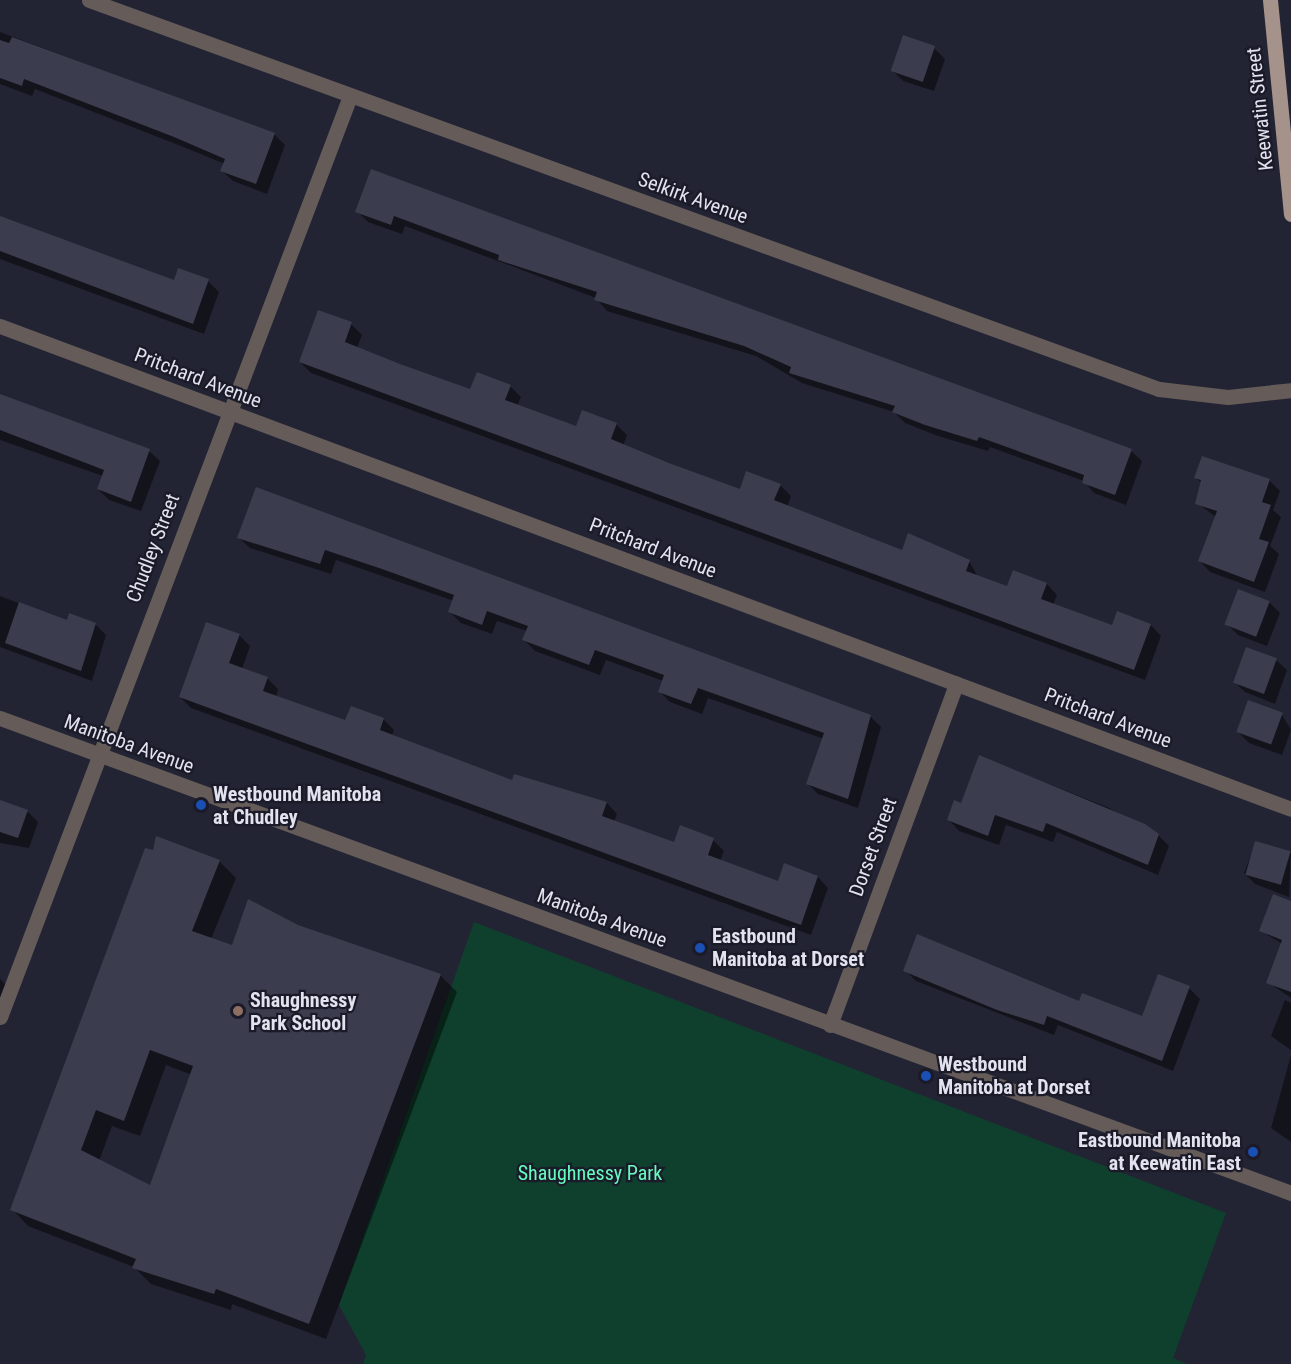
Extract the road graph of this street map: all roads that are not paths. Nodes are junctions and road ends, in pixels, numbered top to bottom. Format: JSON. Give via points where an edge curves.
{"nodes":[{"id":1,"x":89,"y":0,"type":"edge"},
{"id":2,"x":1270,"y":0,"type":"edge"},
{"id":3,"x":350,"y":96,"type":"junction"},
{"id":4,"x":1291,"y":214,"type":"edge"},
{"id":5,"x":0,"y":326,"type":"edge"},
{"id":6,"x":1291,"y":390,"type":"edge"},
{"id":7,"x":230,"y":413,"type":"junction"},
{"id":8,"x":956,"y":684,"type":"junction"},
{"id":9,"x":0,"y":718,"type":"edge"},
{"id":10,"x":98,"y":754,"type":"junction"},
{"id":11,"x":1291,"y":809,"type":"edge"},
{"id":12,"x":0,"y":1017,"type":"edge"},
{"id":13,"x":830,"y":1025,"type":"junction"},
{"id":14,"x":1291,"y":1193,"type":"edge"}],
"edges":[{"from":1,"to":3,"type":"street","name":"Selkirk Avenue"},
{"from":2,"to":4,"type":"main road","name":"Keewatin Street"},
{"from":3,"to":6,"type":"street","name":"Selkirk Avenue","via":[[1159,389],[1228,397]]},
{"from":3,"to":7,"type":"street","name":"Chudley Street"},
{"from":5,"to":7,"type":"street","name":"Pritchard Avenue"},
{"from":7,"to":8,"type":"street","name":"Pritchard Avenue"},
{"from":7,"to":10,"type":"street","name":"Chudley Street"},
{"from":8,"to":11,"type":"street","name":"Pritchard Avenue"},
{"from":8,"to":13,"type":"street","name":"Dorset Street"},
{"from":9,"to":10,"type":"street","name":"Manitoba Avenue"},
{"from":10,"to":12,"type":"street","name":"Chudley Street"},
{"from":10,"to":13,"type":"street","name":"Manitoba Avenue"},
{"from":13,"to":14,"type":"street","name":"Manitoba Avenue"}]}
